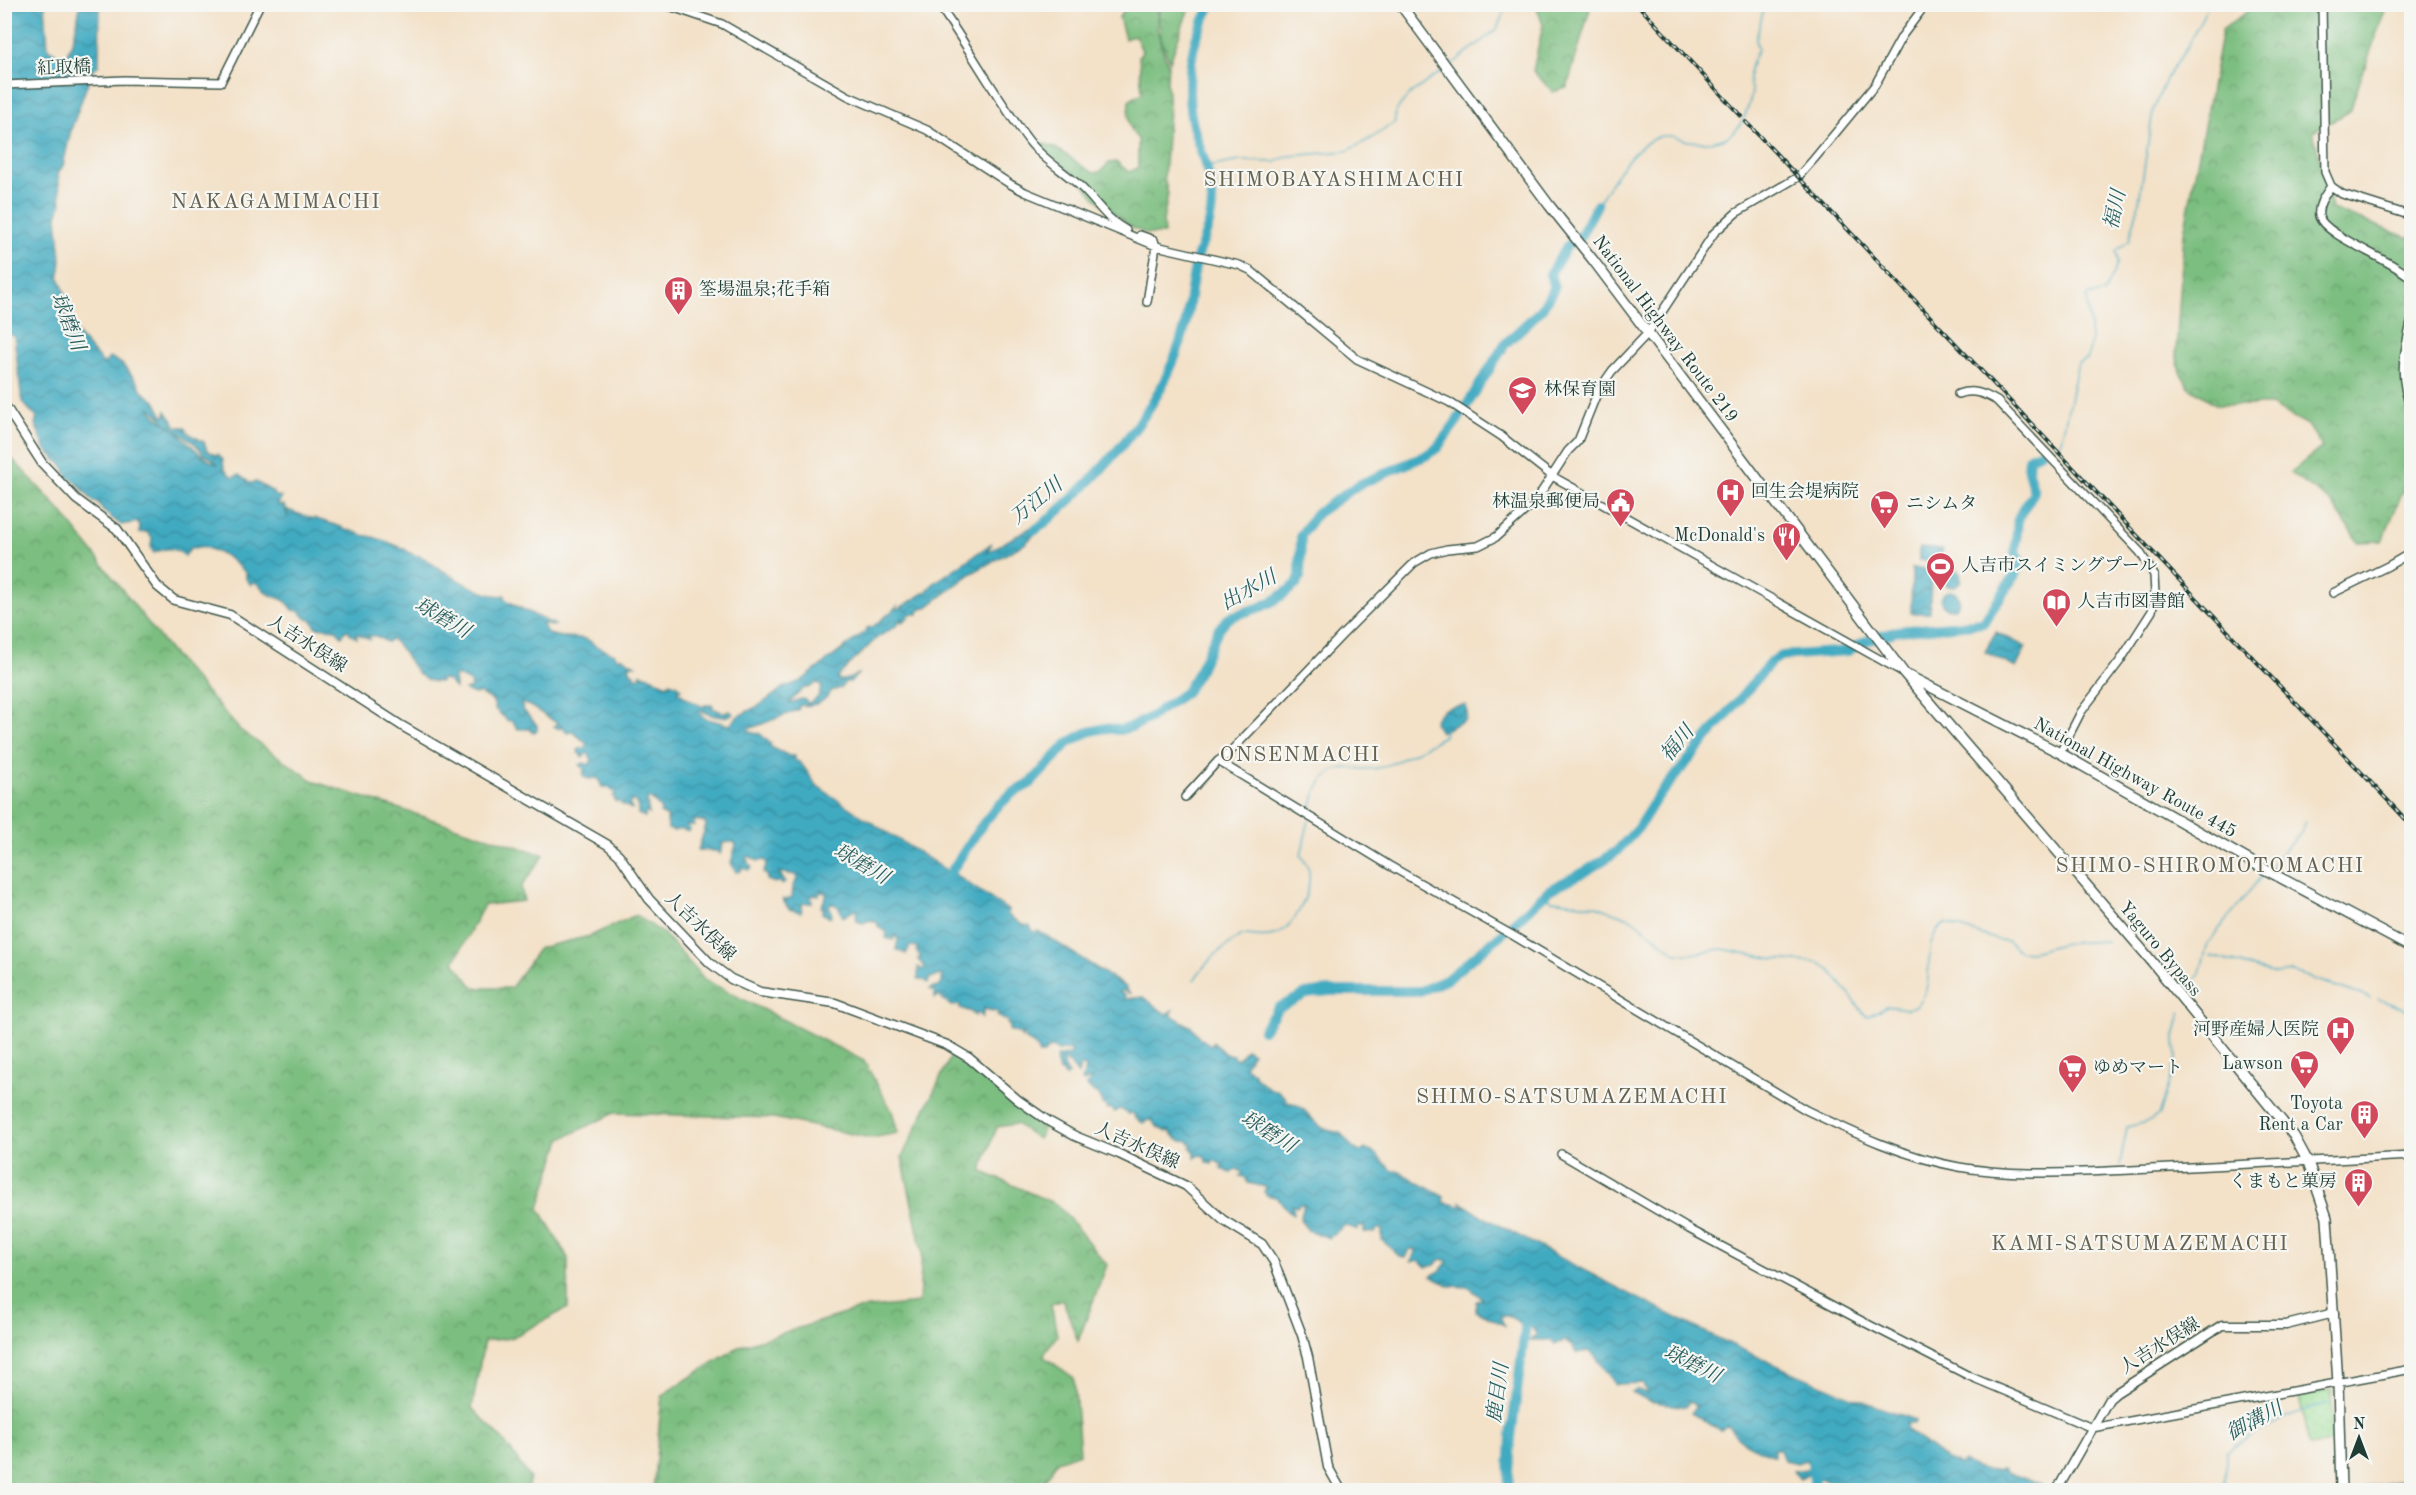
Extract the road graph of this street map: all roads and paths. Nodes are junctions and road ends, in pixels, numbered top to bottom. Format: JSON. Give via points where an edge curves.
{"nodes":[{"id":1,"x":260,"y":4,"type":"edge"},
{"id":2,"x":663,"y":4,"type":"edge"},
{"id":3,"x":938,"y":4,"type":"edge"},
{"id":4,"x":1400,"y":4,"type":"edge"},
{"id":5,"x":1926,"y":4,"type":"edge"},
{"id":6,"x":2322,"y":4,"type":"edge"},
{"id":7,"x":4,"y":85,"type":"edge"},
{"id":8,"x":2331,"y":186,"type":"junction"},
{"id":9,"x":2412,"y":216,"type":"edge"},
{"id":10,"x":1158,"y":246,"type":"junction"},
{"id":11,"x":2412,"y":279,"type":"edge"},
{"id":12,"x":1147,"y":302,"type":"dead end"},
{"id":13,"x":2412,"y":319,"type":"edge"},
{"id":14,"x":1648,"y":333,"type":"junction"},
{"id":15,"x":1958,"y":394,"type":"dead end"},
{"id":16,"x":4,"y":404,"type":"edge"},
{"id":17,"x":2412,"y":412,"type":"edge"},
{"id":18,"x":1552,"y":476,"type":"junction"},
{"id":19,"x":2412,"y":552,"type":"edge"},
{"id":20,"x":2333,"y":593,"type":"dead end"},
{"id":21,"x":1904,"y":673,"type":"junction"},
{"id":22,"x":1937,"y":690,"type":"junction"},
{"id":23,"x":1928,"y":700,"type":"junction"},
{"id":24,"x":2060,"y":753,"type":"junction"},
{"id":25,"x":1218,"y":761,"type":"junction"},
{"id":26,"x":1185,"y":797,"type":"dead end"},
{"id":27,"x":2412,"y":948,"type":"edge"},
{"id":28,"x":1561,"y":1154,"type":"dead end"},
{"id":29,"x":2412,"y":1156,"type":"edge"},
{"id":30,"x":2308,"y":1162,"type":"junction"},
{"id":31,"x":2334,"y":1313,"type":"junction"},
{"id":32,"x":2412,"y":1369,"type":"edge"},
{"id":33,"x":2338,"y":1383,"type":"junction"},
{"id":34,"x":2092,"y":1428,"type":"junction"},
{"id":35,"x":1337,"y":1489,"type":"edge"},
{"id":36,"x":2057,"y":1491,"type":"edge"},
{"id":37,"x":2341,"y":1491,"type":"edge"}],
"edges":[{"from":1,"to":7,"type":"street","name":"紅取橋","via":[[221,82],[124,80]]},
{"from":2,"to":10,"type":"street","via":[[722,24],[848,96],[927,130],[1025,192]]},
{"from":3,"to":10,"type":"street","via":[[1029,143],[1084,190],[1114,222],[1154,240]]},
{"from":4,"to":14,"type":"highway","name":"National Highway Route 219"},
{"from":5,"to":14,"type":"street","via":[[1902,36],[1875,85],[1814,159],[1798,177],[1720,226]]},
{"from":6,"to":8,"type":"street","via":[[2325,172]]},
{"from":8,"to":9,"type":"street","via":[[2343,194]]},
{"from":8,"to":11,"type":"street","via":[[2319,206],[2327,227]]},
{"from":10,"to":12,"type":"street"},
{"from":10,"to":18,"type":"street","via":[[1239,265],[1358,359],[1449,402]]},
{"from":13,"to":17,"type":"street","via":[[2402,369],[2404,391]]},
{"from":14,"to":18,"type":"street","via":[[1598,391],[1578,441]]},
{"from":14,"to":21,"type":"highway","name":"National Highway Route 219"},
{"from":15,"to":24,"type":"street","via":[[1984,393],[1997,401],[2140,552],[2154,575],[2155,602],[2148,620],[2081,712]]},
{"from":16,"to":35,"type":"main road","name":"人吉水俣線","via":[[42,463],[75,499],[117,529],[157,586],[174,600],[230,615],[402,726],[608,845],[649,899],[710,963],[731,979],[760,992],[835,1003],[947,1045],[1048,1121],[1186,1186],[1223,1220],[1262,1244],[1274,1262],[1302,1335],[1328,1467]]},
{"from":18,"to":21,"type":"street"},
{"from":18,"to":25,"type":"street","via":[[1535,502],[1496,537],[1478,546],[1431,553],[1414,563]]},
{"from":19,"to":20,"type":"street"},
{"from":21,"to":22,"type":"highway","name":"National Highway Route 445"},
{"from":21,"to":23,"type":"highway","name":"Yaguro Bypass"},
{"from":22,"to":23,"type":"highway"},
{"from":22,"to":24,"type":"highway","name":"National Highway Route 445"},
{"from":23,"to":30,"type":"highway","name":"Yaguro Bypass","via":[[2250,1080],[2294,1136]]},
{"from":24,"to":27,"type":"highway","name":"National Highway Route 445"},
{"from":25,"to":26,"type":"street"},
{"from":25,"to":30,"type":"street","via":[[1806,1110],[1894,1150],[1956,1167],[2009,1172]]},
{"from":28,"to":34,"type":"street","via":[[1689,1229],[1854,1317],[1969,1376]]},
{"from":29,"to":30,"type":"street"},
{"from":30,"to":31,"type":"highway","name":"Yaguro Bypass","via":[[2326,1218]]},
{"from":31,"to":33,"type":"highway","name":"Yaguro Bypass"},
{"from":31,"to":34,"type":"main road","name":"人吉水俣線","via":[[2286,1325],[2222,1325],[2116,1393]]},
{"from":32,"to":33,"type":"street"},
{"from":33,"to":34,"type":"street"},
{"from":33,"to":37,"type":"highway","name":"Yaguro Bypass"},
{"from":34,"to":36,"type":"main road","name":"人吉水俣線"}]}
